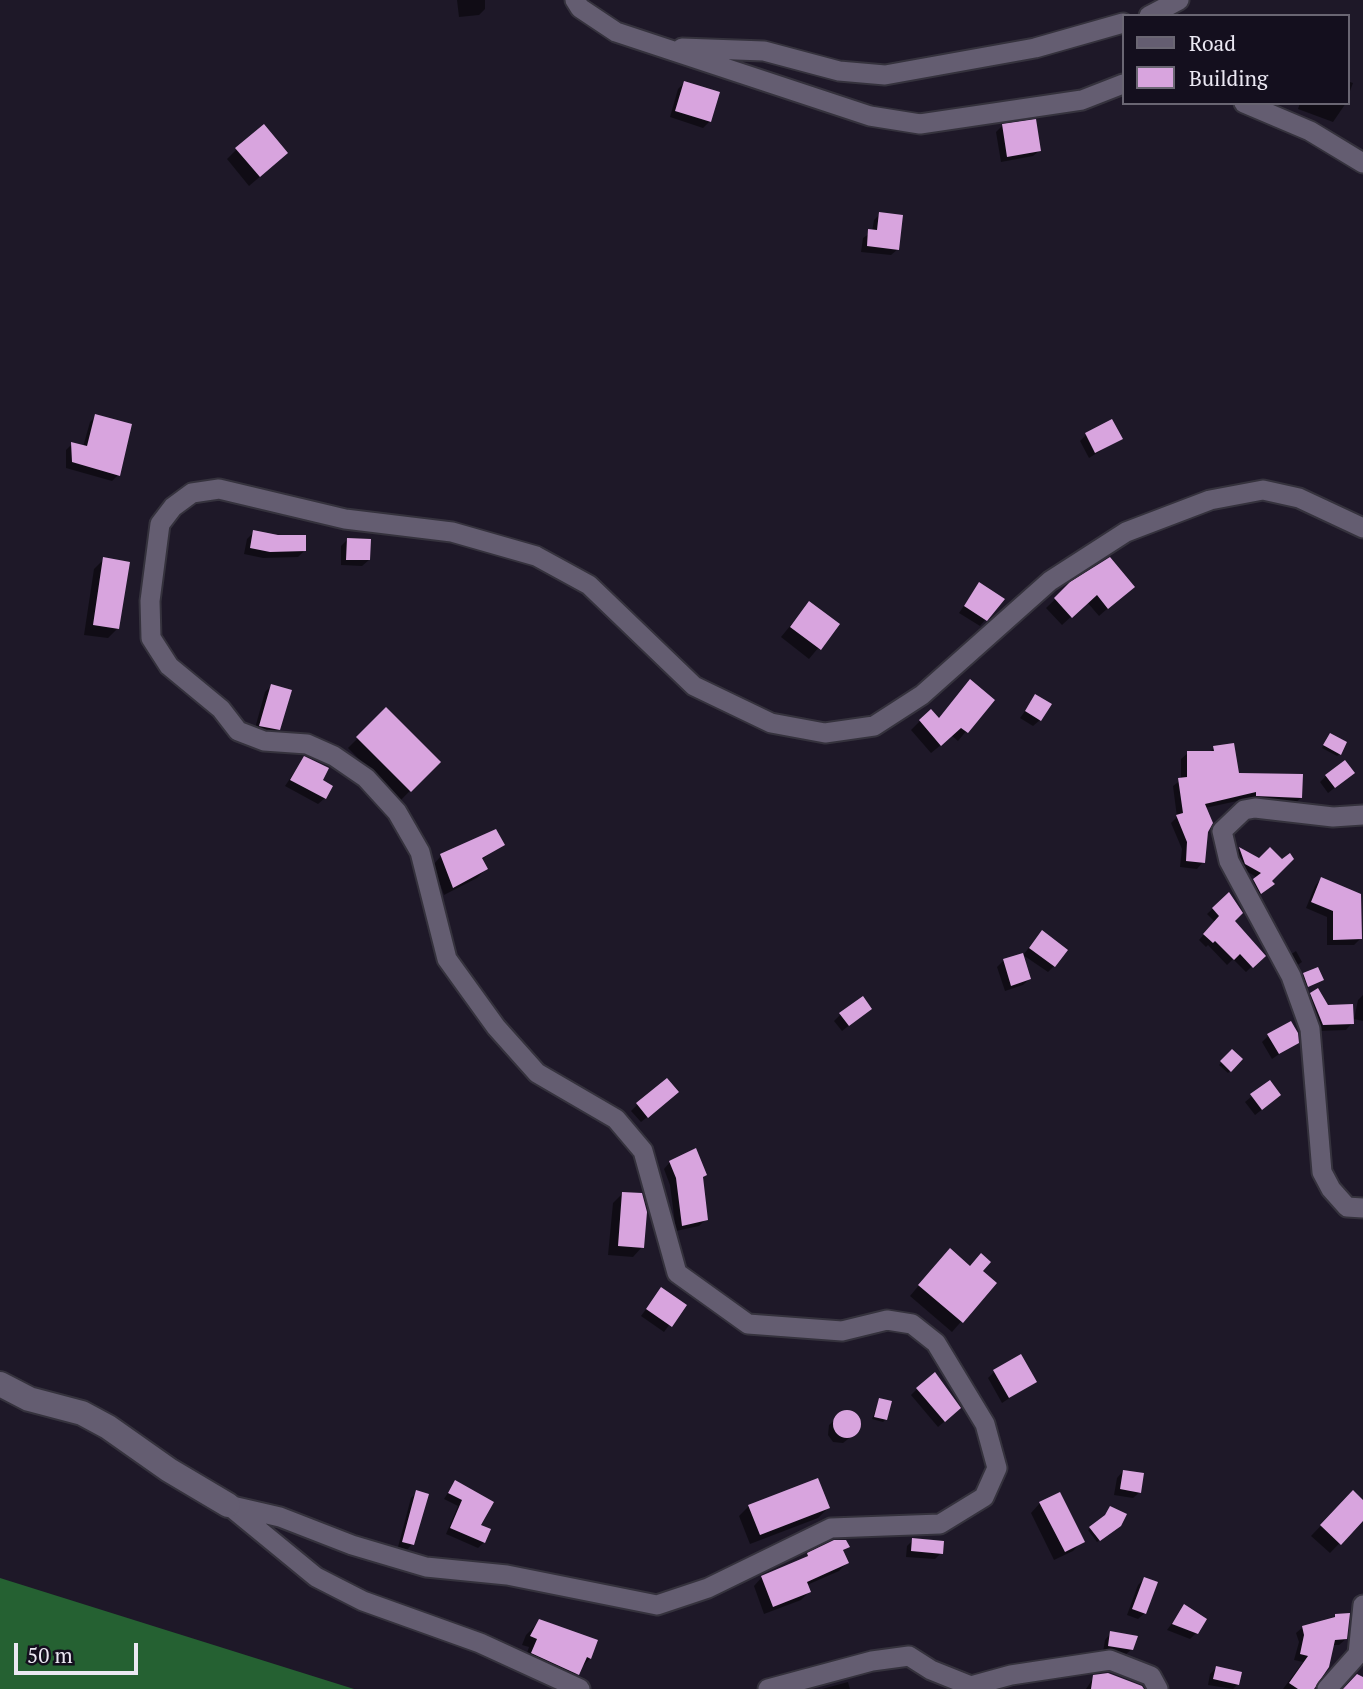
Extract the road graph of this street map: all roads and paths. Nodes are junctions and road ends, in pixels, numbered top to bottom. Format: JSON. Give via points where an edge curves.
{"nodes":[{"id":1,"x":575,"y":0,"type":"edge"},
{"id":2,"x":1179,"y":0,"type":"edge"},
{"id":3,"x":1153,"y":14,"type":"edge"},
{"id":4,"x":1122,"y":23,"type":"edge"},
{"id":5,"x":660,"y":46,"type":"junction"},
{"id":6,"x":1122,"y":84,"type":"edge"},
{"id":7,"x":1249,"y":105,"type":"edge"},
{"id":8,"x":1363,"y":163,"type":"edge"},
{"id":9,"x":1363,"y":528,"type":"edge"},
{"id":10,"x":1363,"y":815,"type":"edge"},
{"id":11,"x":1363,"y":1208,"type":"edge"},
{"id":12,"x":0,"y":1384,"type":"edge"},
{"id":13,"x":228,"y":1505,"type":"junction"},
{"id":14,"x":1363,"y":1605,"type":"edge"},
{"id":15,"x":580,"y":1689,"type":"edge"},
{"id":16,"x":768,"y":1689,"type":"edge"},
{"id":17,"x":1158,"y":1689,"type":"edge"},
{"id":18,"x":1327,"y":1689,"type":"edge"}],
"edges":[{"from":1,"to":5,"type":"street","via":[[616,32]]},
{"from":2,"to":3,"type":"street"},
{"from":4,"to":5,"type":"street","via":[[1035,48],[884,75],[839,71],[764,51]]},
{"from":5,"to":6,"type":"street","via":[[870,116],[920,124],[1082,100]]},
{"from":7,"to":8,"type":"street","via":[[1310,131]]},
{"from":9,"to":13,"type":"street","via":[[1299,498],[1263,490],[1210,500],[1126,531],[1050,581],[922,695],[874,726],[825,733],[771,723],[694,686],[589,585],[536,556],[452,532],[345,519],[219,489],[192,493],[173,507],[160,524],[150,638],[169,666],[221,709],[238,731],[264,741],[307,744],[334,756],[366,778],[397,812],[420,852],[443,947],[496,1027],[537,1073],[616,1119],[643,1151],[677,1273],[748,1324],[842,1331],[887,1320],[912,1324],[936,1343],[985,1424],[997,1468],[984,1497],[940,1524],[831,1528],[708,1588],[657,1605],[507,1575],[426,1567],[280,1517]]},
{"from":10,"to":11,"type":"street","via":[[1333,817],[1255,808],[1244,810],[1222,831],[1229,862],[1292,975],[1310,1029],[1322,1172],[1347,1207]]},
{"from":12,"to":13,"type":"street","via":[[29,1399],[100,1422]]},
{"from":13,"to":15,"type":"street","via":[[316,1577],[363,1601],[480,1643]]},
{"from":14,"to":18,"type":"street","via":[[1358,1654]]},
{"from":16,"to":17,"type":"street","via":[[872,1661],[909,1656],[971,1686],[1110,1660],[1151,1676]]}]}
